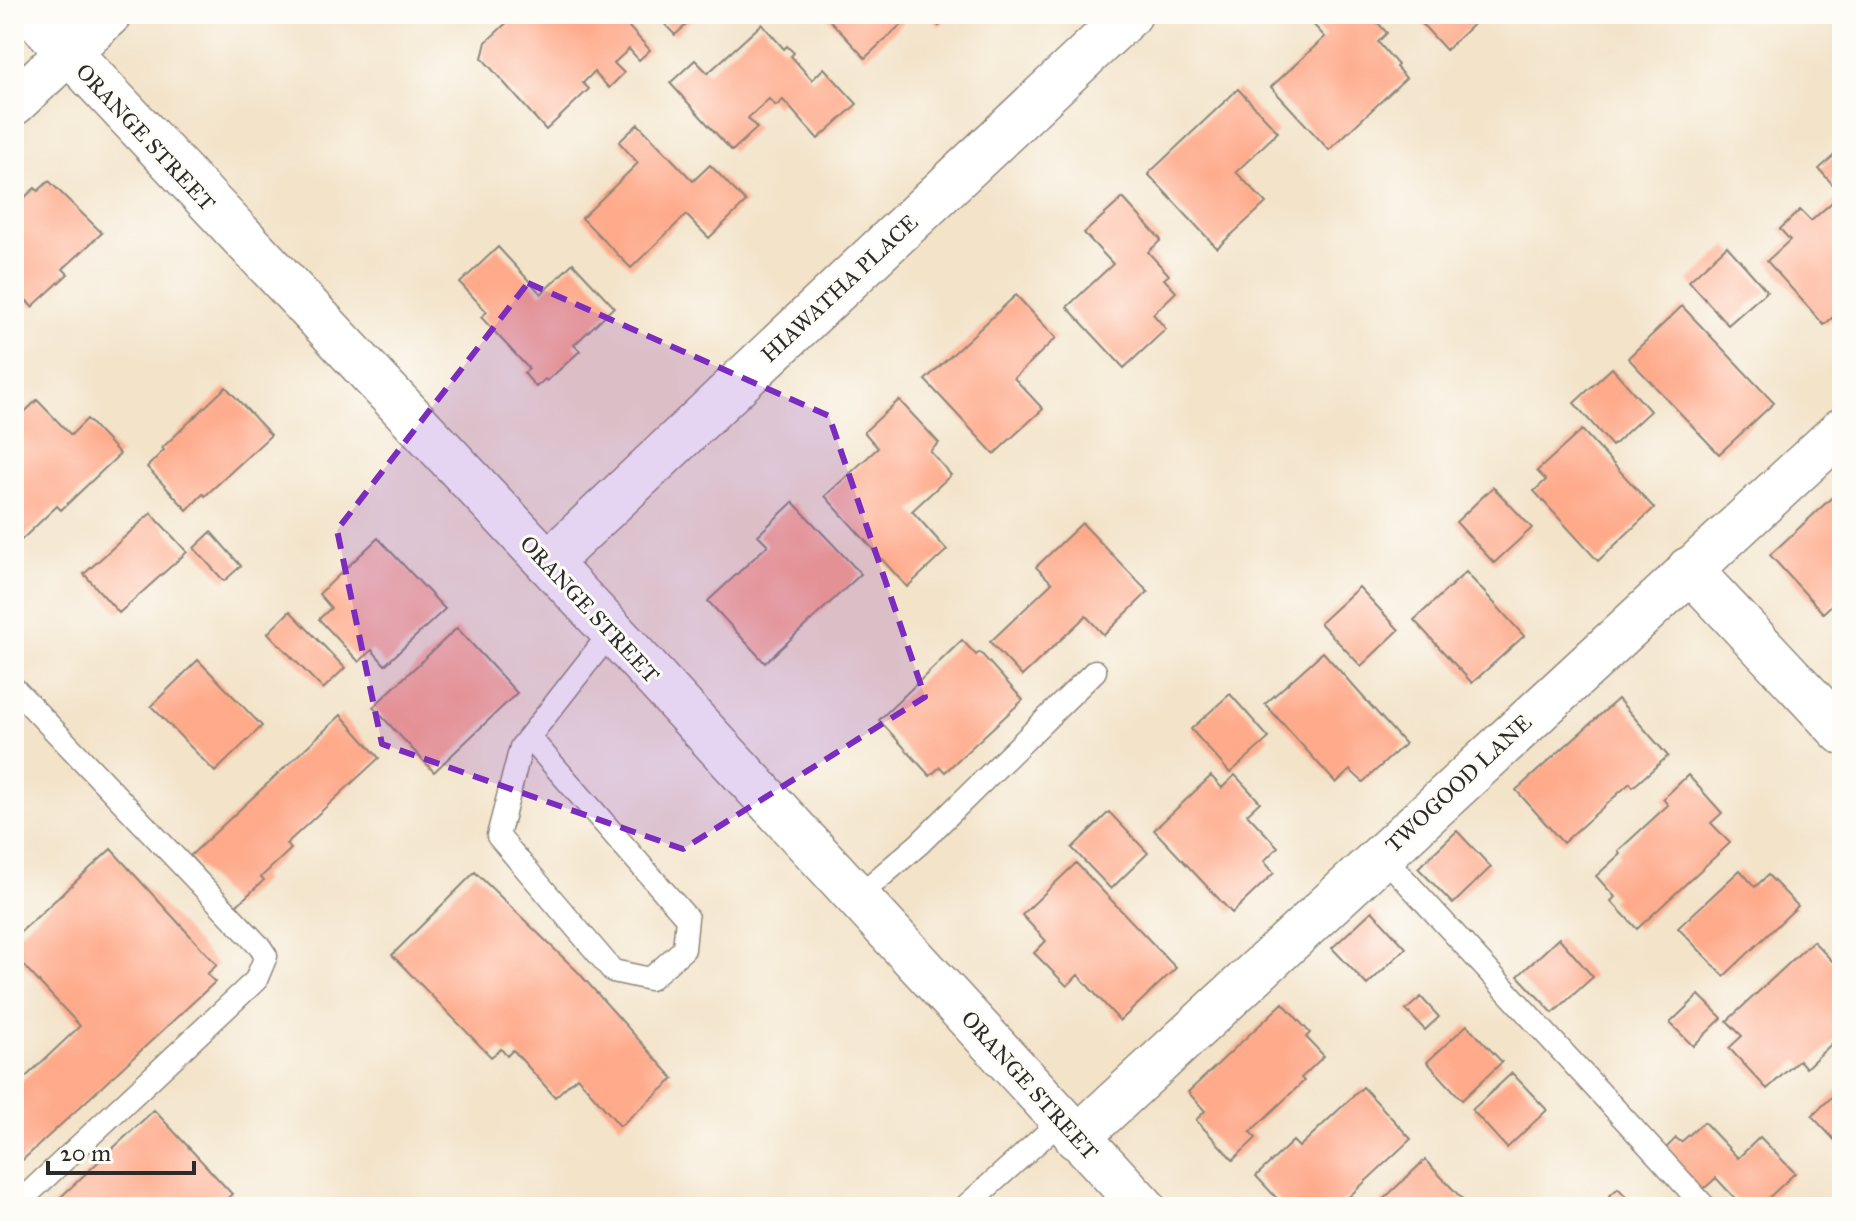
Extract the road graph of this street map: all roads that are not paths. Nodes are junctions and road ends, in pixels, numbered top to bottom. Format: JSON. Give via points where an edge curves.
{"nodes":[{"id":1,"x":33,"y":14,"type":"edge"},
{"id":2,"x":109,"y":14,"type":"edge"},
{"id":3,"x":1130,"y":14,"type":"edge"},
{"id":4,"x":66,"y":52,"type":"junction"},
{"id":5,"x":14,"y":103,"type":"edge"},
{"id":6,"x":1842,"y":430,"type":"edge"},
{"id":7,"x":548,"y":563,"type":"junction"},
{"id":8,"x":1689,"y":569,"type":"junction"},
{"id":9,"x":612,"y":631,"type":"junction"},
{"id":10,"x":1095,"y":671,"type":"dead end"},
{"id":11,"x":14,"y":688,"type":"edge"},
{"id":12,"x":1842,"y":732,"type":"edge"},
{"id":13,"x":529,"y":737,"type":"junction"},
{"id":14,"x":1381,"y":854,"type":"junction"},
{"id":15,"x":857,"y":897,"type":"junction"},
{"id":16,"x":1069,"y":1130,"type":"junction"},
{"id":17,"x":14,"y":1207,"type":"edge"},
{"id":18,"x":965,"y":1207,"type":"edge"},
{"id":19,"x":1143,"y":1207,"type":"edge"},
{"id":20,"x":1705,"y":1207,"type":"edge"}],
"edges":[{"from":1,"to":4,"type":"street","name":"ORANGE STREET"},
{"from":2,"to":4,"type":"street"},
{"from":3,"to":7,"type":"street","name":"HIAWATHA PLACE"},
{"from":4,"to":5,"type":"street"},
{"from":4,"to":7,"type":"street","name":"ORANGE STREET"},
{"from":6,"to":8,"type":"street","name":"TWOGOOD LANE"},
{"from":7,"to":9,"type":"street","name":"ORANGE STREET"},
{"from":8,"to":12,"type":"street"},
{"from":8,"to":14,"type":"street","name":"TWOGOOD LANE"},
{"from":9,"to":13,"type":"lane"},
{"from":9,"to":15,"type":"street","name":"ORANGE STREET"},
{"from":10,"to":15,"type":"lane","via":[[919,844]]},
{"from":11,"to":17,"type":"lane","via":[[266,956],[256,980]]},
{"from":13,"to":13,"type":"lane","via":[[521,747],[498,836],[613,971],[650,979],[684,949],[687,918]]},
{"from":14,"to":16,"type":"street","name":"TWOGOOD LANE"},
{"from":14,"to":20,"type":"lane"},
{"from":15,"to":16,"type":"street","name":"ORANGE STREET"},
{"from":16,"to":18,"type":"lane"},
{"from":16,"to":19,"type":"street","name":"ORANGE STREET"}]}
